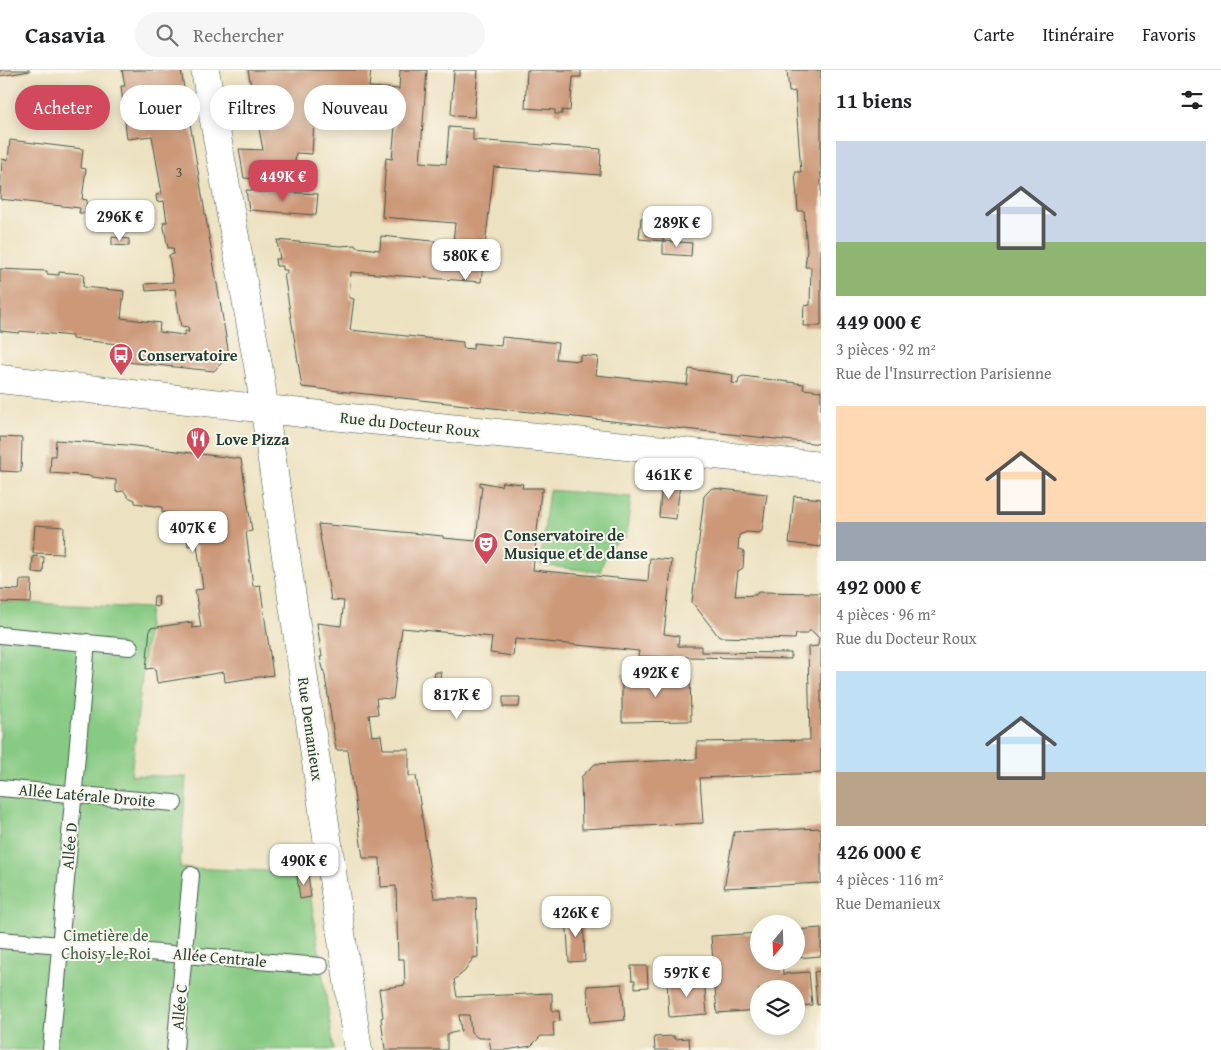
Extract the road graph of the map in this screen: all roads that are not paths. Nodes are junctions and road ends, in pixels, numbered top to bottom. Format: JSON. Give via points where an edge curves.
{"nodes":[{"id":1,"x":205,"y":70,"type":"edge"},
{"id":2,"x":0,"y":379,"type":"edge"},
{"id":3,"x":263,"y":409,"type":"junction"},
{"id":4,"x":821,"y":466,"type":"edge"},
{"id":5,"x":0,"y":635,"type":"edge"},
{"id":6,"x":87,"y":642,"type":"junction"},
{"id":7,"x":130,"y":647,"type":"dead end"},
{"id":8,"x":0,"y":788,"type":"edge"},
{"id":9,"x":73,"y":794,"type":"junction"},
{"id":10,"x":174,"y":803,"type":"dead end"},
{"id":11,"x":191,"y":875,"type":"dead end"},
{"id":12,"x":0,"y":940,"type":"edge"},
{"id":13,"x":61,"y":944,"type":"junction"},
{"id":14,"x":184,"y":954,"type":"junction"},
{"id":15,"x":320,"y":966,"type":"dead end"},
{"id":16,"x":51,"y":1050,"type":"edge"},
{"id":17,"x":176,"y":1050,"type":"edge"},
{"id":18,"x":358,"y":1050,"type":"edge"}],
"edges":[{"from":1,"to":3,"type":"street","name":"Rue Demanieux"},
{"from":2,"to":3,"type":"street","name":"Rue du Docteur Roux"},
{"from":3,"to":4,"type":"street","name":"Rue du Docteur Roux"},
{"from":3,"to":18,"type":"street","name":"Rue Demanieux"},
{"from":5,"to":6,"type":"lane"},
{"from":6,"to":7,"type":"lane"},
{"from":6,"to":9,"type":"lane","name":"Allée D"},
{"from":8,"to":9,"type":"lane","name":"Allée Latérale Droite"},
{"from":9,"to":10,"type":"lane","name":"Allée Latérale Droite"},
{"from":9,"to":13,"type":"lane","name":"Allée D"},
{"from":11,"to":14,"type":"lane","name":"Allée C"},
{"from":12,"to":13,"type":"lane","name":"Allée Centrale"},
{"from":13,"to":14,"type":"lane","name":"Allée Centrale"},
{"from":13,"to":16,"type":"lane","name":"Allée D"},
{"from":14,"to":15,"type":"lane","name":"Allée Centrale"},
{"from":14,"to":17,"type":"lane","name":"Allée C"}]}
